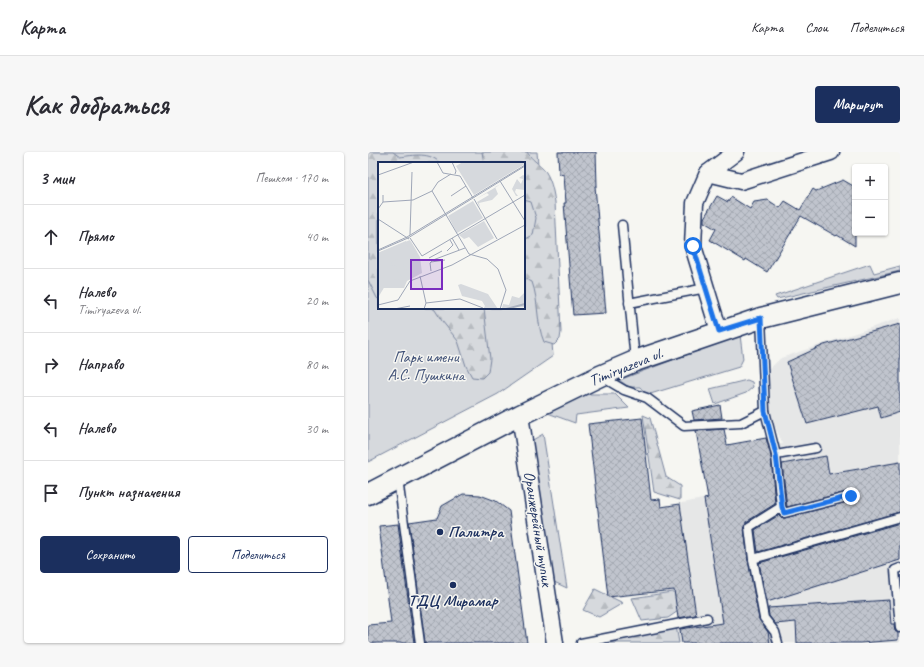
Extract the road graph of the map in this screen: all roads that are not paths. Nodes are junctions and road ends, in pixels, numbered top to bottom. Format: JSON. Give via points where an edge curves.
{"nodes":[{"id":1,"x":736,"y":152,"type":"edge"},
{"id":2,"x":831,"y":152,"type":"edge"},
{"id":3,"x":708,"y":173,"type":"junction"},
{"id":4,"x":622,"y":225,"type":"dead end"},
{"id":5,"x":900,"y":283,"type":"edge"},
{"id":6,"x":706,"y":288,"type":"junction"},
{"id":7,"x":629,"y":303,"type":"junction"},
{"id":8,"x":761,"y":318,"type":"junction"},
{"id":9,"x":719,"y":331,"type":"junction"},
{"id":10,"x":635,"y":361,"type":"junction"},
{"id":11,"x":600,"y":376,"type":"junction"},
{"id":12,"x":765,"y":411,"type":"junction"},
{"id":13,"x":520,"y":414,"type":"junction"},
{"id":14,"x":816,"y":448,"type":"dead end"},
{"id":15,"x":776,"y":455,"type":"junction"},
{"id":16,"x":398,"y":477,"type":"junction"},
{"id":17,"x":368,"y":494,"type":"edge"},
{"id":18,"x":851,"y":496,"type":"dead end"},
{"id":19,"x":782,"y":507,"type":"junction"},
{"id":20,"x":900,"y":517,"type":"edge"},
{"id":21,"x":753,"y":559,"type":"junction"},
{"id":22,"x":900,"y":568,"type":"edge"},
{"id":23,"x":707,"y":618,"type":"dead end"},
{"id":24,"x":900,"y":628,"type":"edge"},
{"id":25,"x":420,"y":643,"type":"edge"},
{"id":26,"x":555,"y":643,"type":"edge"},
{"id":27,"x":581,"y":643,"type":"edge"},
{"id":28,"x":778,"y":643,"type":"edge"}],
"edges":[{"from":1,"to":3,"type":"street"},
{"from":2,"to":3,"type":"street","via":[[741,181]]},
{"from":3,"to":6,"type":"street","via":[[695,203],[693,246]]},
{"from":4,"to":7,"type":"lane"},
{"from":5,"to":8,"type":"street","name":"Timiryazeva ul."},
{"from":6,"to":7,"type":"lane"},
{"from":6,"to":9,"type":"street"},
{"from":7,"to":10,"type":"lane"},
{"from":8,"to":9,"type":"street","name":"Timiryazeva ul."},
{"from":8,"to":12,"type":"lane"},
{"from":9,"to":10,"type":"street","name":"Timiryazeva ul."},
{"from":10,"to":11,"type":"street","name":"Timiryazeva ul."},
{"from":11,"to":12,"type":"lane","via":[[624,390],[647,398],[684,426],[741,423]]},
{"from":11,"to":13,"type":"street","name":"Timiryazeva ul."},
{"from":12,"to":15,"type":"lane"},
{"from":13,"to":16,"type":"street","name":"Timiryazeva ul."},
{"from":13,"to":26,"type":"street","name":"Оранжерейный тупик"},
{"from":14,"to":15,"type":"lane"},
{"from":15,"to":19,"type":"lane"},
{"from":16,"to":17,"type":"street","name":"Timiryazeva ul."},
{"from":16,"to":25,"type":"lane"},
{"from":18,"to":19,"type":"lane","via":[[784,513]]},
{"from":19,"to":21,"type":"lane","via":[[749,527]]},
{"from":20,"to":21,"type":"lane"},
{"from":21,"to":28,"type":"lane","via":[[764,618],[775,632]]},
{"from":22,"to":24,"type":"lane","via":[[895,570]]},
{"from":23,"to":27,"type":"lane"}]}
